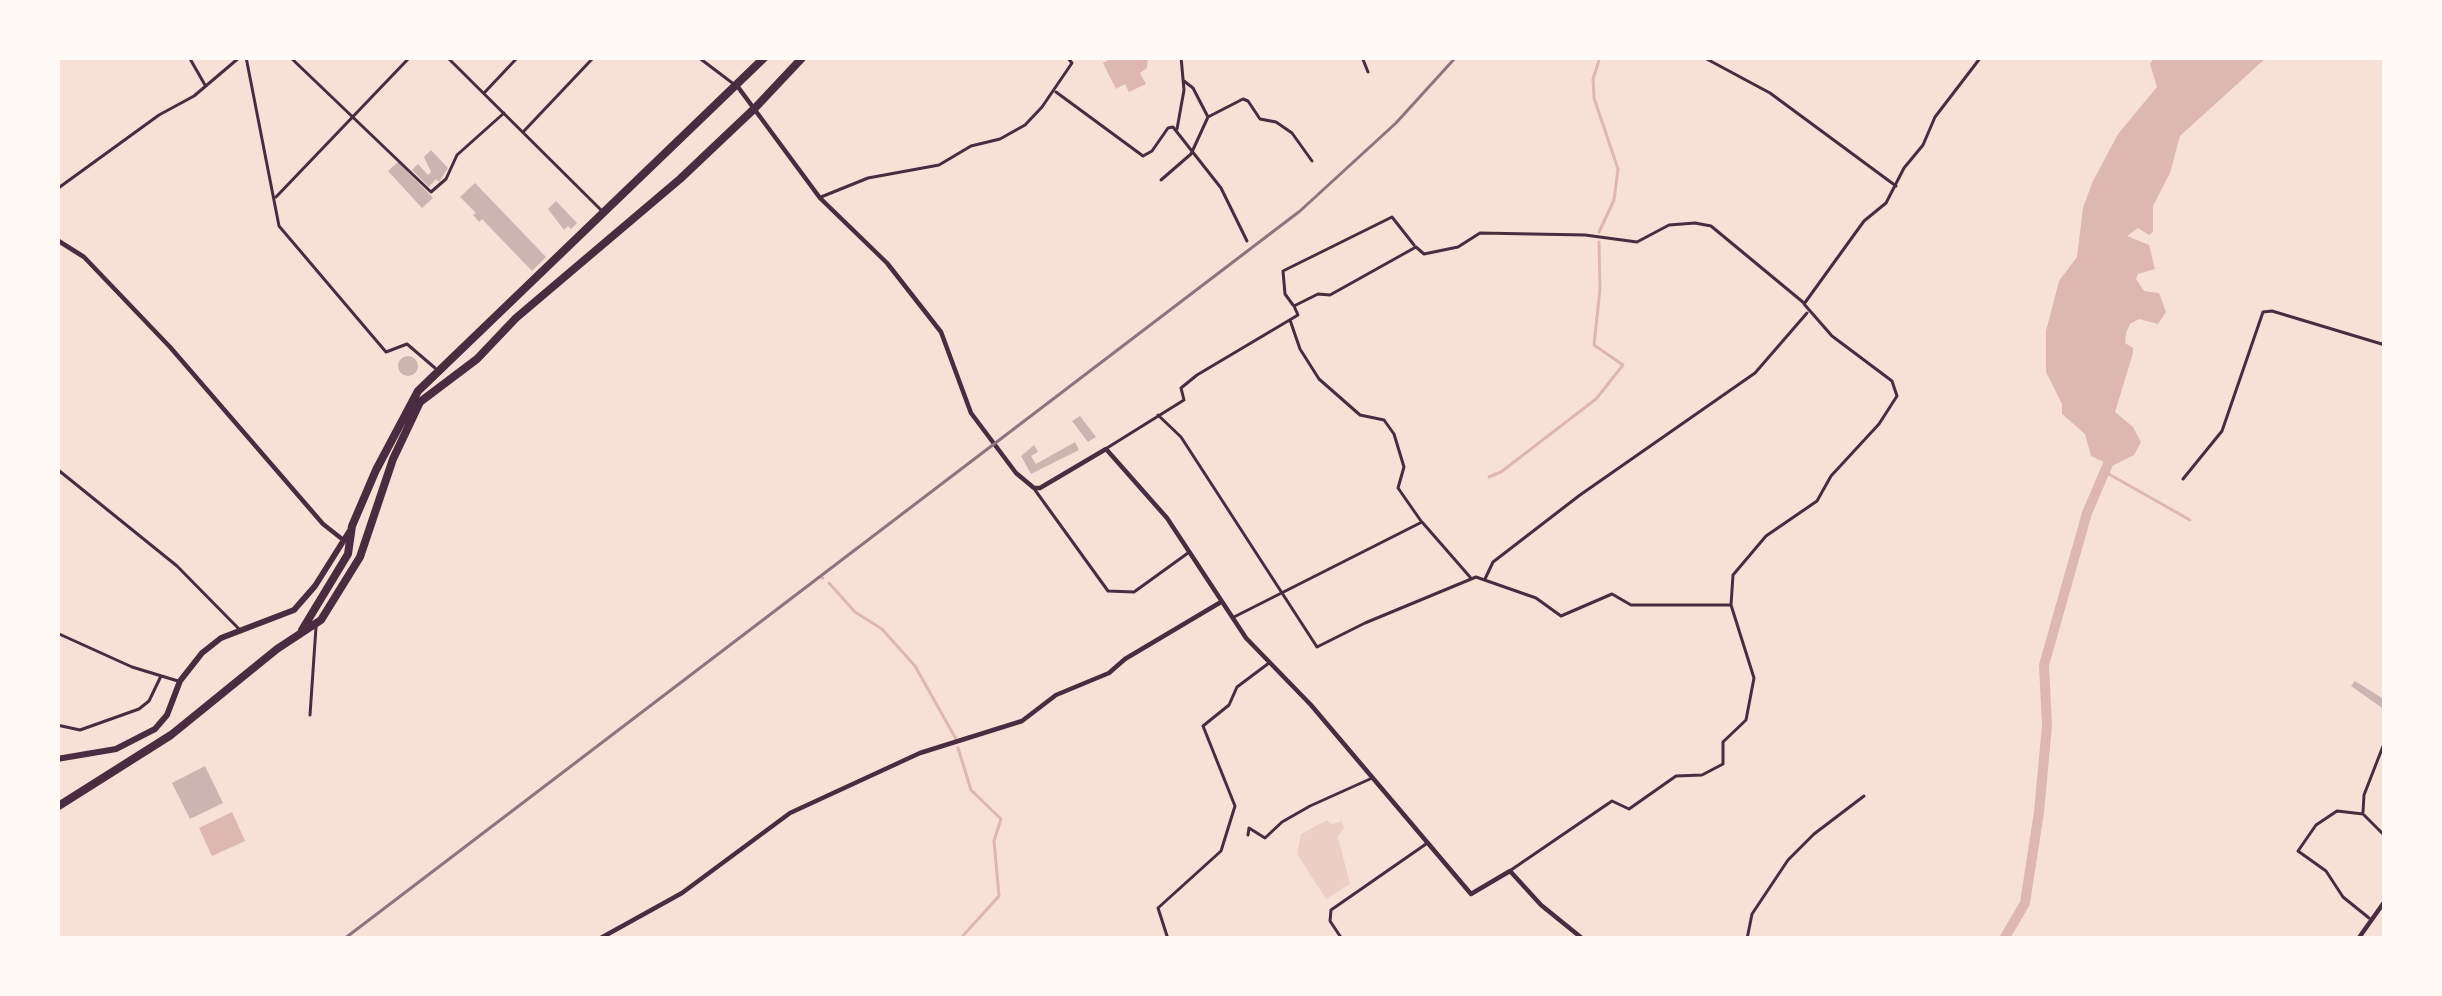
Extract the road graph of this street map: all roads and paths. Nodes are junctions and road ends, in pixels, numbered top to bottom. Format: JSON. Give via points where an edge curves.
{"nodes":[{"id":1,"x":189,"y":57,"type":"edge"},
{"id":2,"x":243,"y":57,"type":"edge"},
{"id":3,"x":290,"y":57,"type":"edge"},
{"id":4,"x":410,"y":57,"type":"edge"},
{"id":5,"x":447,"y":57,"type":"edge"},
{"id":6,"x":518,"y":57,"type":"edge"},
{"id":7,"x":594,"y":57,"type":"edge"},
{"id":8,"x":698,"y":57,"type":"edge"},
{"id":9,"x":765,"y":57,"type":"edge"},
{"id":10,"x":802,"y":57,"type":"edge"},
{"id":11,"x":1067,"y":57,"type":"edge"},
{"id":12,"x":1084,"y":57,"type":"edge"},
{"id":13,"x":1181,"y":57,"type":"edge"},
{"id":14,"x":1362,"y":57,"type":"edge"},
{"id":15,"x":1703,"y":57,"type":"edge"},
{"id":16,"x":1981,"y":57,"type":"edge"},
{"id":17,"x":1072,"y":63,"type":"junction"},
{"id":18,"x":1369,"y":72,"type":"dead end"},
{"id":19,"x":1184,"y":81,"type":"junction"},
{"id":20,"x":206,"y":87,"type":"junction"},
{"id":21,"x":737,"y":87,"type":"junction"},
{"id":22,"x":1054,"y":91,"type":"junction"},
{"id":23,"x":483,"y":93,"type":"junction"},
{"id":24,"x":755,"y":108,"type":"junction"},
{"id":25,"x":504,"y":113,"type":"junction"},
{"id":26,"x":352,"y":116,"type":"junction"},
{"id":27,"x":1208,"y":117,"type":"junction"},
{"id":28,"x":1177,"y":131,"type":"junction"},
{"id":29,"x":523,"y":133,"type":"junction"},
{"id":30,"x":1191,"y":154,"type":"junction"},
{"id":31,"x":1312,"y":161,"type":"dead end"},
{"id":32,"x":1161,"y":180,"type":"dead end"},
{"id":33,"x":1897,"y":187,"type":"junction"},
{"id":34,"x":57,"y":189,"type":"edge"},
{"id":35,"x":820,"y":197,"type":"junction"},
{"id":36,"x":274,"y":199,"type":"junction"},
{"id":37,"x":602,"y":212,"type":"junction"},
{"id":38,"x":57,"y":240,"type":"edge"},
{"id":39,"x":1247,"y":242,"type":"dead end"},
{"id":40,"x":1416,"y":247,"type":"junction"},
{"id":41,"x":1804,"y":304,"type":"junction"},
{"id":42,"x":1294,"y":306,"type":"junction"},
{"id":43,"x":1808,"y":311,"type":"junction"},
{"id":44,"x":1290,"y":320,"type":"junction"},
{"id":45,"x":2385,"y":345,"type":"edge"},
{"id":46,"x":437,"y":369,"type":"junction"},
{"id":47,"x":1158,"y":414,"type":"junction"},
{"id":48,"x":1106,"y":449,"type":"junction"},
{"id":49,"x":57,"y":469,"type":"edge"},
{"id":50,"x":2183,"y":479,"type":"dead end"},
{"id":51,"x":1034,"y":488,"type":"junction"},
{"id":52,"x":1422,"y":522,"type":"junction"},
{"id":53,"x":352,"y":526,"type":"junction"},
{"id":54,"x":344,"y":541,"type":"junction"},
{"id":55,"x":1190,"y":552,"type":"junction"},
{"id":56,"x":1472,"y":578,"type":"junction"},
{"id":57,"x":1485,"y":580,"type":"junction"},
{"id":58,"x":1281,"y":593,"type":"junction"},
{"id":59,"x":1223,"y":601,"type":"junction"},
{"id":60,"x":1731,"y":605,"type":"junction"},
{"id":61,"x":1232,"y":617,"type":"junction"},
{"id":62,"x":316,"y":622,"type":"junction"},
{"id":63,"x":240,"y":630,"type":"junction"},
{"id":64,"x":301,"y":631,"type":"junction"},
{"id":65,"x":57,"y":632,"type":"edge"},
{"id":66,"x":1271,"y":662,"type":"junction"},
{"id":67,"x":161,"y":674,"type":"junction"},
{"id":68,"x":180,"y":681,"type":"junction"},
{"id":69,"x":310,"y":715,"type":"dead end"},
{"id":70,"x":57,"y":725,"type":"edge"},
{"id":71,"x":2385,"y":741,"type":"edge"},
{"id":72,"x":57,"y":759,"type":"edge"},
{"id":73,"x":1371,"y":778,"type":"junction"},
{"id":74,"x":1864,"y":796,"type":"dead end"},
{"id":75,"x":57,"y":807,"type":"edge"},
{"id":76,"x":2363,"y":814,"type":"junction"},
{"id":77,"x":1248,"y":835,"type":"dead end"},
{"id":78,"x":2385,"y":836,"type":"edge"},
{"id":79,"x":1427,"y":843,"type":"junction"},
{"id":80,"x":1510,"y":871,"type":"junction"},
{"id":81,"x":2385,"y":901,"type":"edge"},
{"id":82,"x":2371,"y":920,"type":"junction"},
{"id":83,"x":599,"y":939,"type":"edge"},
{"id":84,"x":1168,"y":939,"type":"edge"},
{"id":85,"x":1342,"y":939,"type":"edge"},
{"id":86,"x":1582,"y":939,"type":"edge"},
{"id":87,"x":1747,"y":939,"type":"edge"},
{"id":88,"x":2358,"y":939,"type":"edge"}],
"edges":[{"from":1,"to":20,"type":"street"},
{"from":2,"to":20,"type":"street"},
{"from":2,"to":36,"type":"street"},
{"from":3,"to":26,"type":"street"},
{"from":4,"to":26,"type":"street"},
{"from":5,"to":23,"type":"street"},
{"from":6,"to":23,"type":"street"},
{"from":7,"to":29,"type":"street"},
{"from":8,"to":21,"type":"street"},
{"from":9,"to":21,"type":"highway"},
{"from":10,"to":24,"type":"highway"},
{"from":11,"to":17,"type":"street"},
{"from":12,"to":17,"type":"street"},
{"from":13,"to":19,"type":"street"},
{"from":14,"to":18,"type":"street"},
{"from":15,"to":33,"type":"street","via":[[1770,93]]},
{"from":16,"to":33,"type":"street","via":[[1934,117]]},
{"from":17,"to":22,"type":"street"},
{"from":19,"to":27,"type":"street"},
{"from":19,"to":28,"type":"street"},
{"from":20,"to":34,"type":"street"},
{"from":21,"to":24,"type":"street"},
{"from":21,"to":37,"type":"highway"},
{"from":22,"to":28,"type":"street","via":[[1144,156],[1168,128]]},
{"from":22,"to":35,"type":"street","via":[[1000,139]]},
{"from":23,"to":25,"type":"street"},
{"from":24,"to":35,"type":"street"},
{"from":24,"to":62,"type":"highway","via":[[420,402],[359,557]]},
{"from":25,"to":26,"type":"street","via":[[457,155],[431,192]]},
{"from":25,"to":29,"type":"street"},
{"from":26,"to":36,"type":"street"},
{"from":27,"to":30,"type":"street"},
{"from":27,"to":31,"type":"street","via":[[1248,101],[1260,119],[1292,134]]},
{"from":28,"to":30,"type":"street"},
{"from":29,"to":37,"type":"street"},
{"from":30,"to":32,"type":"street"},
{"from":30,"to":39,"type":"street","via":[[1221,188]]},
{"from":33,"to":41,"type":"street"},
{"from":35,"to":51,"type":"street","via":[[941,332],[971,412]]},
{"from":36,"to":46,"type":"street","via":[[280,226],[386,352],[407,344]]},
{"from":37,"to":46,"type":"highway"},
{"from":38,"to":54,"type":"street","via":[[84,257],[170,347]]},
{"from":40,"to":41,"type":"street","via":[[1424,254],[1458,247],[1480,233],[1637,242],[1669,225],[1695,223],[1711,226]]},
{"from":40,"to":42,"type":"street"},
{"from":40,"to":42,"type":"street","via":[[1392,217],[1283,271]]},
{"from":41,"to":43,"type":"street"},
{"from":42,"to":44,"type":"street","via":[[1298,316]]},
{"from":43,"to":57,"type":"street","via":[[1755,374],[1597,482],[1493,562]]},
{"from":43,"to":60,"type":"street","via":[[1892,382],[1897,396],[1817,500],[1766,536],[1733,575]]},
{"from":44,"to":47,"type":"street","via":[[1196,375],[1180,388],[1184,400]]},
{"from":44,"to":52,"type":"street","via":[[1319,380],[1394,434],[1404,466],[1398,488]]},
{"from":45,"to":50,"type":"street","via":[[2264,312],[2222,431]]},
{"from":46,"to":53,"type":"highway","via":[[392,437]]},
{"from":47,"to":48,"type":"street"},
{"from":47,"to":58,"type":"street"},
{"from":48,"to":51,"type":"street"},
{"from":48,"to":55,"type":"street"},
{"from":49,"to":63,"type":"street","via":[[177,566]]},
{"from":51,"to":55,"type":"street","via":[[1108,591],[1134,592]]},
{"from":52,"to":56,"type":"street"},
{"from":52,"to":58,"type":"street"},
{"from":53,"to":54,"type":"main road"},
{"from":53,"to":64,"type":"highway","via":[[348,554]]},
{"from":54,"to":63,"type":"main road","via":[[294,610]]},
{"from":55,"to":59,"type":"street"},
{"from":56,"to":57,"type":"street"},
{"from":56,"to":58,"type":"street","via":[[1317,647]]},
{"from":57,"to":60,"type":"street","via":[[1561,616],[1612,594],[1631,605]]},
{"from":58,"to":61,"type":"street"},
{"from":59,"to":61,"type":"street"},
{"from":59,"to":83,"type":"street","via":[[1022,721],[920,753],[790,813],[682,893]]},
{"from":60,"to":80,"type":"street","via":[[1754,678],[1746,720],[1723,742],[1723,764],[1676,776],[1628,808],[1612,801]]},
{"from":61,"to":66,"type":"street"},
{"from":62,"to":64,"type":"highway"},
{"from":62,"to":69,"type":"street"},
{"from":63,"to":68,"type":"main road","via":[[202,653]]},
{"from":64,"to":75,"type":"highway","via":[[171,735]]},
{"from":65,"to":67,"type":"street"},
{"from":66,"to":73,"type":"street"},
{"from":66,"to":84,"type":"street","via":[[1202,726],[1234,806],[1221,851],[1158,908]]},
{"from":67,"to":68,"type":"street"},
{"from":67,"to":70,"type":"street","via":[[140,709],[80,730]]},
{"from":68,"to":72,"type":"main road","via":[[167,715],[138,741]]},
{"from":71,"to":76,"type":"street"},
{"from":73,"to":77,"type":"street","via":[[1265,838],[1250,828]]},
{"from":73,"to":79,"type":"street"},
{"from":74,"to":87,"type":"street","via":[[1788,860],[1762,894]]},
{"from":76,"to":78,"type":"street"},
{"from":76,"to":82,"type":"street","via":[[2330,814],[2298,851]]},
{"from":79,"to":80,"type":"street","via":[[1471,894]]},
{"from":79,"to":85,"type":"street","via":[[1331,910]]},
{"from":80,"to":86,"type":"street"},
{"from":81,"to":82,"type":"street"},
{"from":82,"to":88,"type":"street"}]}
